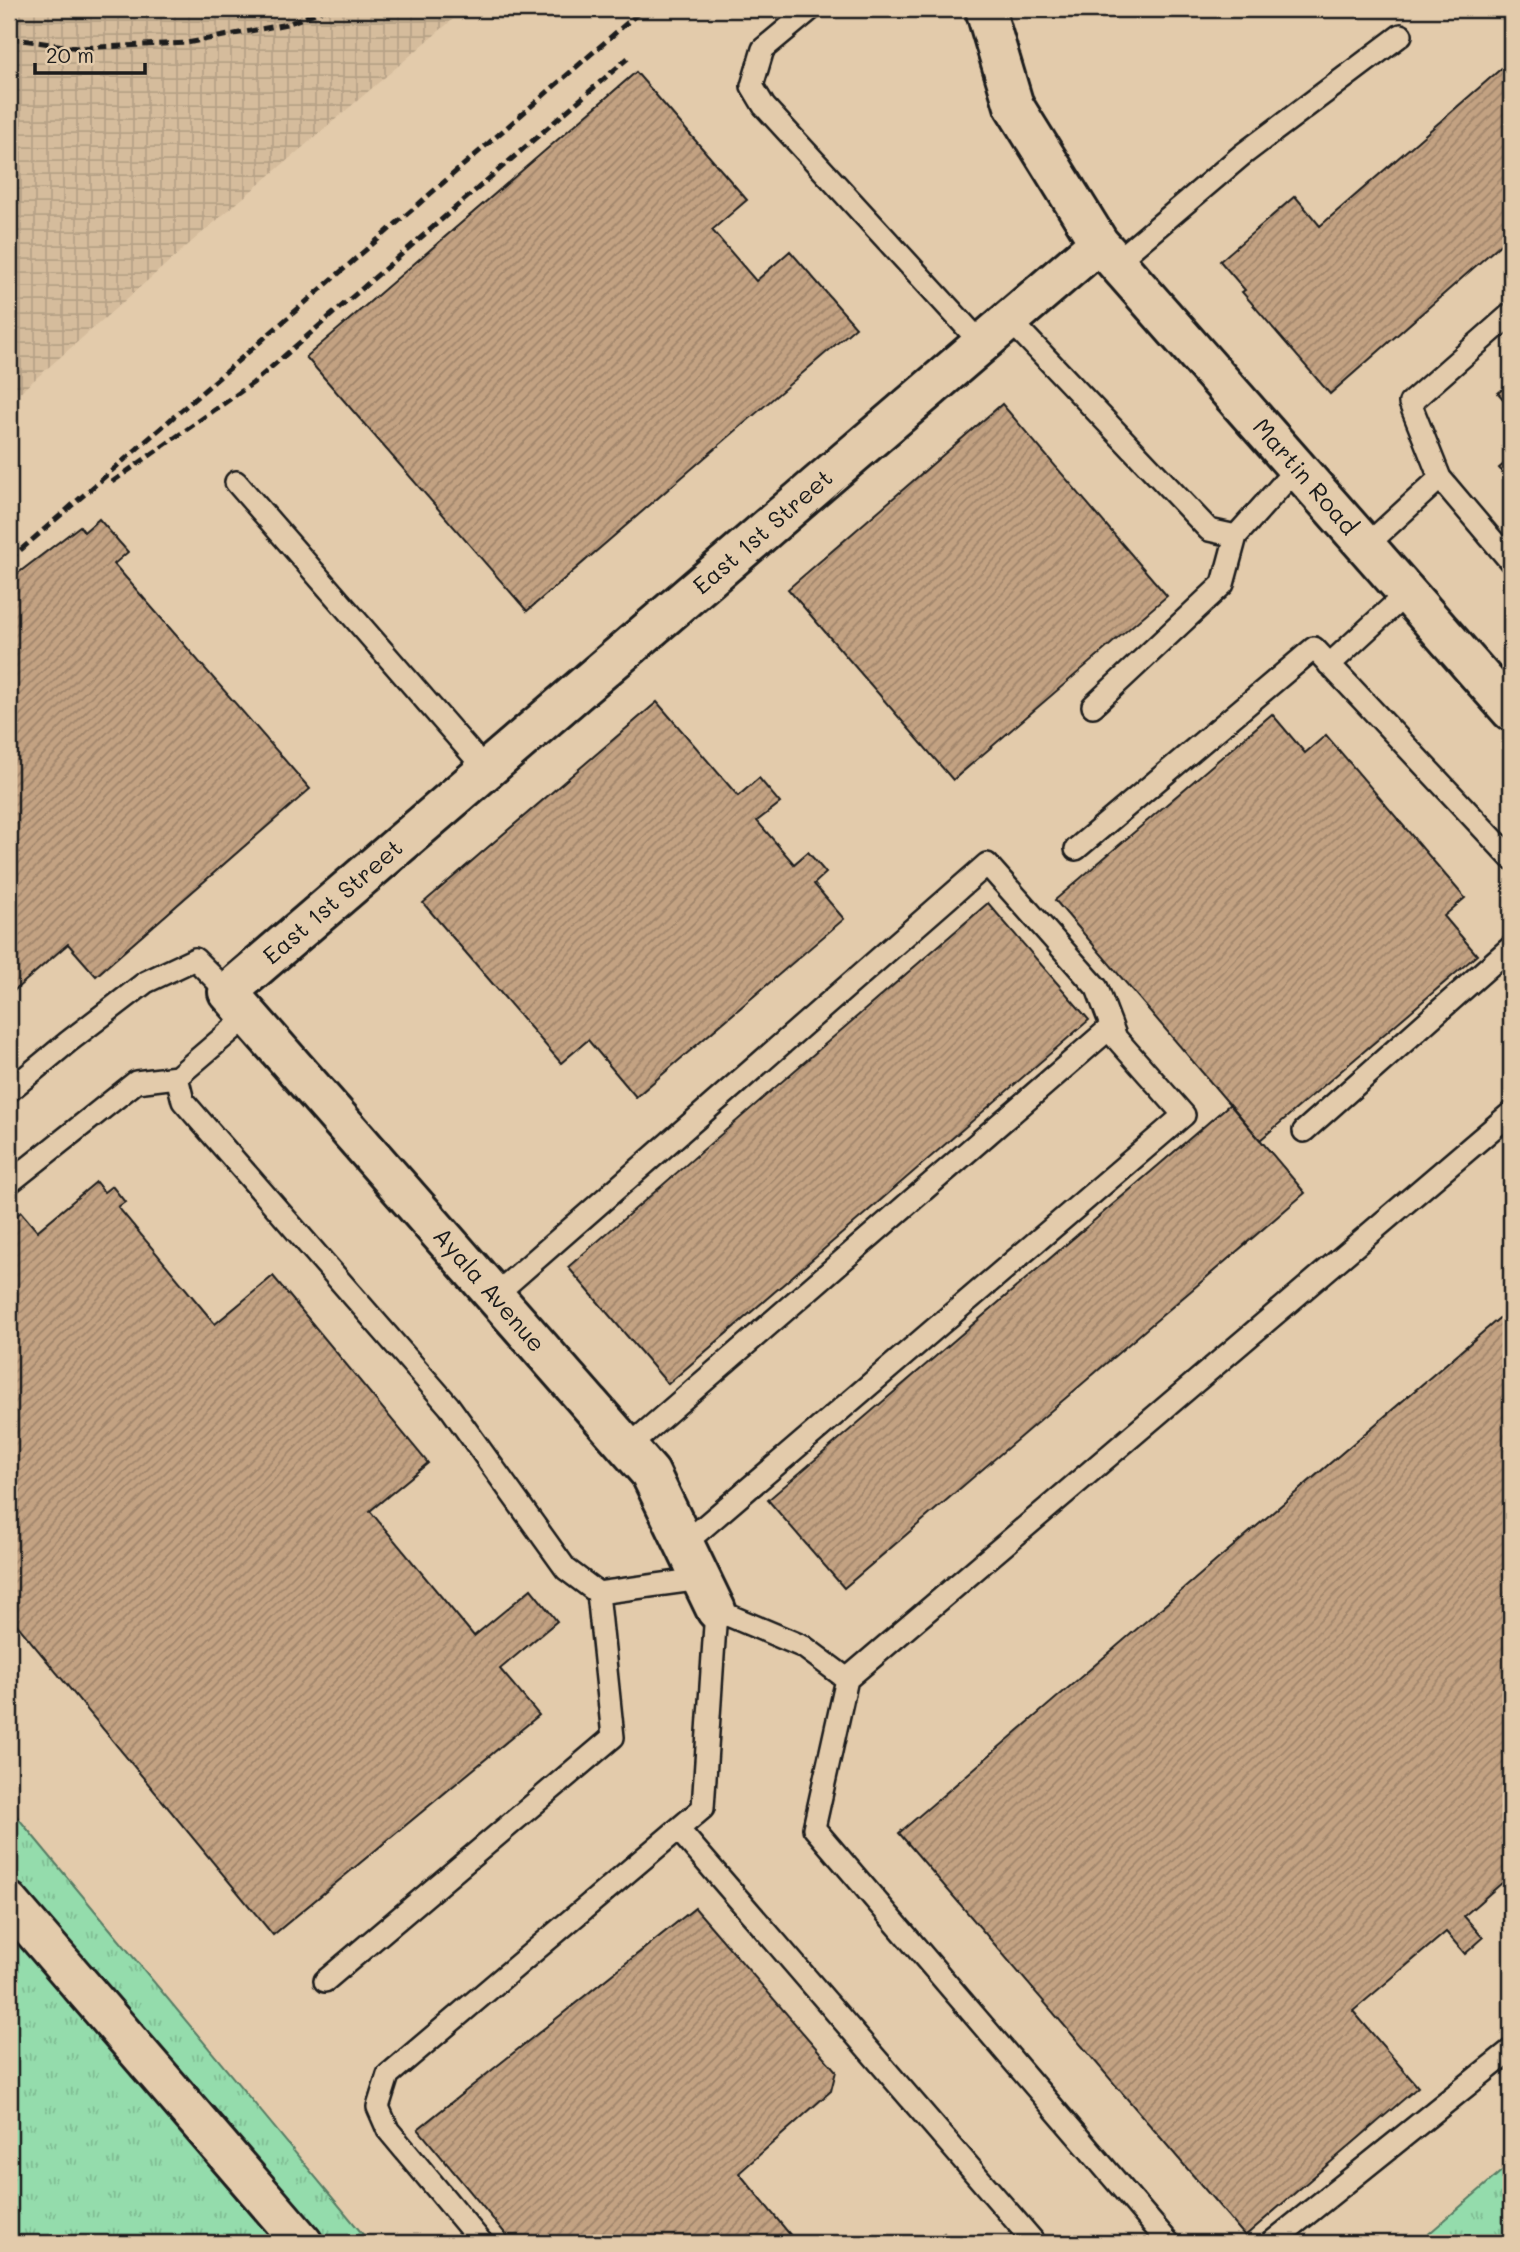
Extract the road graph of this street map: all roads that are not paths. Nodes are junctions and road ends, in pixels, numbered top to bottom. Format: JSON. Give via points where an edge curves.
{"nodes":[{"id":1,"x":811,"y":9,"type":"edge"},
{"id":2,"x":985,"y":9,"type":"edge"},
{"id":3,"x":1401,"y":35,"type":"dead end"},
{"id":4,"x":1107,"y":253,"type":"junction"},
{"id":5,"x":1511,"y":314,"type":"edge"},
{"id":6,"x":996,"y":332,"type":"junction"},
{"id":7,"x":1297,"y":468,"type":"junction"},
{"id":8,"x":1440,"y":478,"type":"junction"},
{"id":9,"x":236,"y":482,"type":"dead end"},
{"id":10,"x":1236,"y":536,"type":"junction"},
{"id":11,"x":1366,"y":546,"type":"junction"},
{"id":12,"x":1511,"y":562,"type":"edge"},
{"id":13,"x":1407,"y":593,"type":"junction"},
{"id":14,"x":1329,"y":665,"type":"junction"},
{"id":15,"x":1093,"y":706,"type":"dead end"},
{"id":16,"x":1511,"y":711,"type":"edge"},
{"id":17,"x":486,"y":770,"type":"junction"},
{"id":18,"x":1076,"y":849,"type":"dead end"},
{"id":19,"x":1511,"y":859,"type":"edge"},
{"id":20,"x":1511,"y":947,"type":"edge"},
{"id":21,"x":238,"y":1004,"type":"junction"},
{"id":22,"x":1111,"y":1027,"type":"junction"},
{"id":23,"x":177,"y":1077,"type":"junction"},
{"id":24,"x":9,"y":1091,"type":"edge"},
{"id":25,"x":1511,"y":1112,"type":"edge"},
{"id":26,"x":1304,"y":1131,"type":"dead end"},
{"id":27,"x":9,"y":1182,"type":"edge"},
{"id":28,"x":494,"y":1296,"type":"junction"},
{"id":29,"x":627,"y":1448,"type":"junction"},
{"id":30,"x":684,"y":1544,"type":"junction"},
{"id":31,"x":598,"y":1593,"type":"junction"},
{"id":32,"x":708,"y":1594,"type":"junction"},
{"id":33,"x":847,"y":1679,"type":"junction"},
{"id":34,"x":678,"y":1829,"type":"junction"},
{"id":35,"x":9,"y":1902,"type":"edge"},
{"id":36,"x":325,"y":1981,"type":"dead end"},
{"id":37,"x":1511,"y":2050,"type":"edge"},
{"id":38,"x":303,"y":2243,"type":"edge"},
{"id":39,"x":482,"y":2243,"type":"edge"},
{"id":40,"x":1035,"y":2243,"type":"edge"},
{"id":41,"x":1169,"y":2243,"type":"edge"},
{"id":42,"x":1271,"y":2243,"type":"edge"}],
"edges":[{"from":1,"to":6,"type":"lane","via":[[763,49],[752,86],[764,106]]},
{"from":2,"to":4,"type":"street","via":[[1014,106]]},
{"from":3,"to":4,"type":"lane"},
{"from":4,"to":6,"type":"street","name":"East 1st Street"},
{"from":4,"to":7,"type":"street","name":"Martin Road"},
{"from":5,"to":8,"type":"lane","via":[[1410,403]]},
{"from":6,"to":10,"type":"lane","via":[[1209,530]]},
{"from":6,"to":17,"type":"street","name":"East 1st Street"},
{"from":7,"to":10,"type":"lane"},
{"from":7,"to":11,"type":"street","name":"Martin Road"},
{"from":8,"to":11,"type":"lane"},
{"from":8,"to":12,"type":"lane"},
{"from":9,"to":17,"type":"lane"},
{"from":10,"to":15,"type":"lane","via":[[1223,584]]},
{"from":11,"to":13,"type":"street","name":"Martin Road"},
{"from":13,"to":14,"type":"lane"},
{"from":13,"to":16,"type":"street","name":"Martin Road"},
{"from":14,"to":18,"type":"lane","via":[[1314,648]]},
{"from":14,"to":19,"type":"lane"},
{"from":17,"to":21,"type":"street","name":"East 1st Street"},
{"from":20,"to":26,"type":"lane"},
{"from":21,"to":23,"type":"lane"},
{"from":21,"to":24,"type":"lane","via":[[195,959],[146,982]]},
{"from":21,"to":28,"type":"street","name":"Ayala Avenue"},
{"from":22,"to":28,"type":"lane","via":[[1097,988],[987,864]]},
{"from":22,"to":29,"type":"lane"},
{"from":22,"to":30,"type":"lane","via":[[1184,1115]]},
{"from":23,"to":27,"type":"lane","via":[[136,1082]]},
{"from":23,"to":31,"type":"lane","via":[[183,1101],[449,1406],[566,1569]]},
{"from":25,"to":33,"type":"lane"},
{"from":28,"to":29,"type":"street","name":"Ayala Avenue"},
{"from":29,"to":30,"type":"street","name":"Ayala Avenue","via":[[650,1473]]},
{"from":30,"to":32,"type":"street","name":"Ayala Avenue"},
{"from":31,"to":32,"type":"lane"},
{"from":31,"to":36,"type":"lane","via":[[613,1737]]},
{"from":32,"to":33,"type":"lane","via":[[804,1647]]},
{"from":32,"to":34,"type":"lane","via":[[703,1808]]},
{"from":33,"to":41,"type":"lane","via":[[814,1828]]},
{"from":34,"to":39,"type":"lane","via":[[388,2075],[378,2107],[388,2130]]},
{"from":34,"to":40,"type":"lane"},
{"from":35,"to":38,"type":"street"},
{"from":37,"to":42,"type":"lane"}]}
